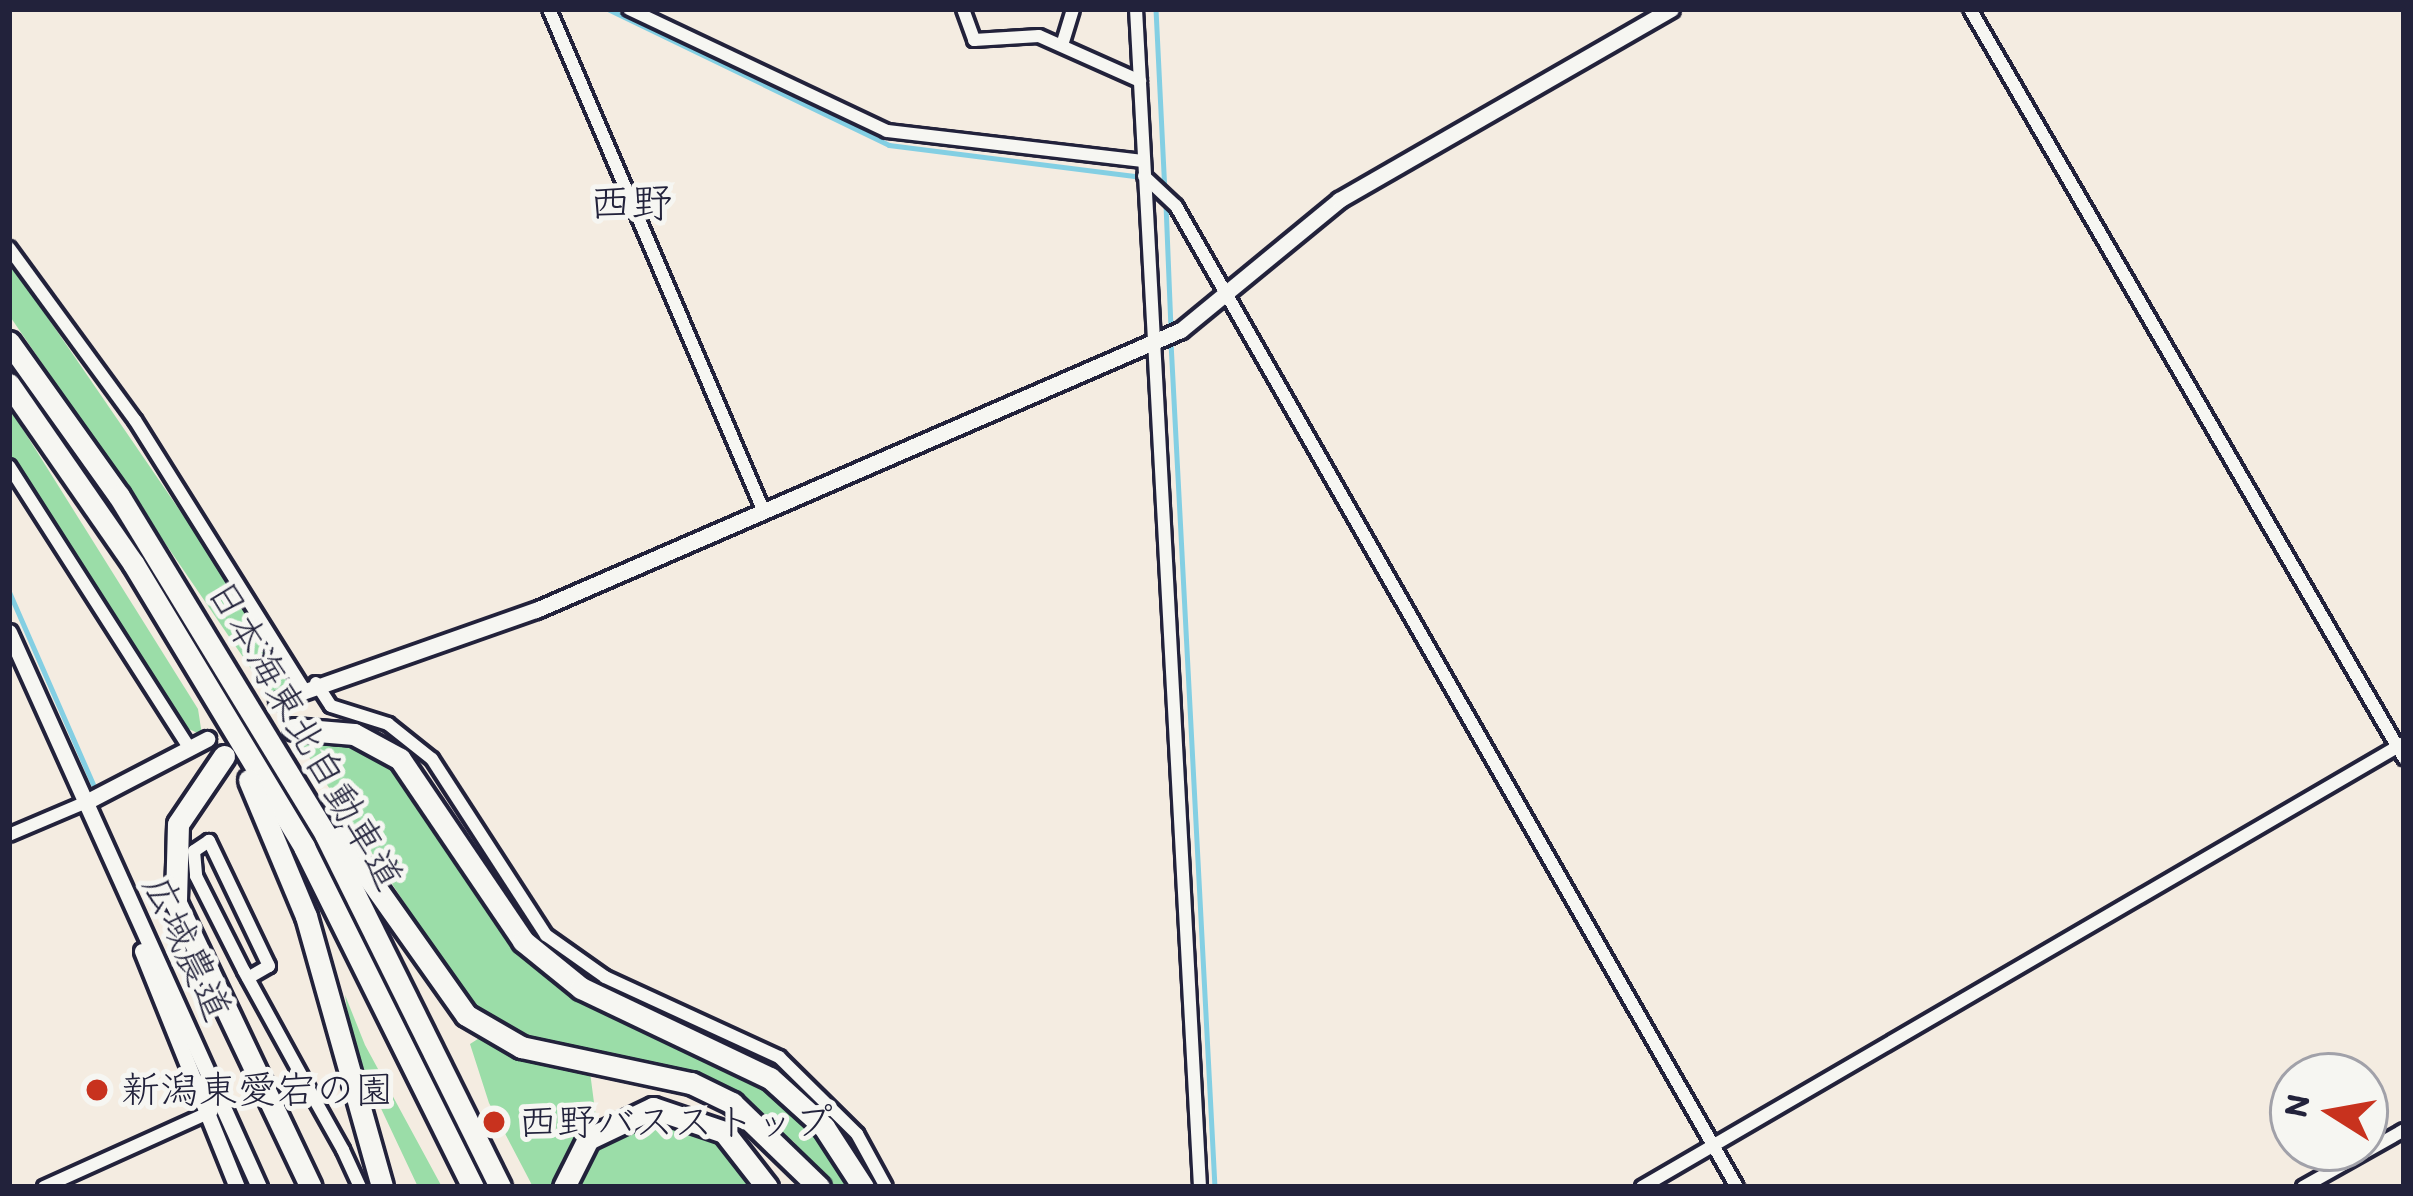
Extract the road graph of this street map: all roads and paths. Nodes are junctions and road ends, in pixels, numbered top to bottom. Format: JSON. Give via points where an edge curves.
{"nodes":[{"id":1,"x":549,"y":9,"type":"edge"},
{"id":2,"x":628,"y":9,"type":"edge"},
{"id":3,"x":963,"y":9,"type":"edge"},
{"id":4,"x":1073,"y":9,"type":"edge"},
{"id":5,"x":1136,"y":9,"type":"edge"},
{"id":6,"x":1671,"y":9,"type":"edge"},
{"id":7,"x":1970,"y":9,"type":"edge"},
{"id":8,"x":1063,"y":42,"type":"junction"},
{"id":9,"x":1140,"y":81,"type":"junction"},
{"id":10,"x":1144,"y":168,"type":"junction"},
{"id":11,"x":9,"y":248,"type":"edge"},
{"id":12,"x":1222,"y":295,"type":"junction"},
{"id":13,"x":9,"y":342,"type":"edge"},
{"id":14,"x":1153,"y":343,"type":"junction"},
{"id":15,"x":9,"y":384,"type":"edge"},
{"id":16,"x":9,"y":466,"type":"edge"},
{"id":17,"x":77,"y":477,"type":"junction"},
{"id":18,"x":764,"y":512,"type":"junction"},
{"id":19,"x":202,"y":626,"type":"junction"},
{"id":20,"x":9,"y":632,"type":"edge"},
{"id":21,"x":310,"y":686,"type":"junction"},
{"id":22,"x":277,"y":701,"type":"dead end"},
{"id":23,"x":294,"y":729,"type":"dead end"},
{"id":24,"x":207,"y":739,"type":"dead end"},
{"id":25,"x":190,"y":749,"type":"junction"},
{"id":26,"x":2402,"y":749,"type":"edge"},
{"id":27,"x":224,"y":756,"type":"dead end"},
{"id":28,"x":83,"y":803,"type":"junction"},
{"id":29,"x":9,"y":835,"type":"edge"},
{"id":30,"x":248,"y":978,"type":"junction"},
{"id":31,"x":224,"y":1106,"type":"junction"},
{"id":32,"x":206,"y":1114,"type":"junction"},
{"id":33,"x":2404,"y":1130,"type":"edge"},
{"id":34,"x":1713,"y":1146,"type":"junction"},
{"id":35,"x":51,"y":1186,"type":"edge"},
{"id":36,"x":237,"y":1187,"type":"edge"},
{"id":37,"x":259,"y":1187,"type":"edge"},
{"id":38,"x":311,"y":1187,"type":"edge"},
{"id":39,"x":359,"y":1187,"type":"edge"},
{"id":40,"x":382,"y":1187,"type":"edge"},
{"id":41,"x":473,"y":1187,"type":"edge"},
{"id":42,"x":500,"y":1187,"type":"edge"},
{"id":43,"x":564,"y":1187,"type":"edge"},
{"id":44,"x":767,"y":1187,"type":"edge"},
{"id":45,"x":819,"y":1187,"type":"edge"},
{"id":46,"x":863,"y":1187,"type":"edge"},
{"id":47,"x":886,"y":1187,"type":"edge"},
{"id":48,"x":1200,"y":1187,"type":"edge"},
{"id":49,"x":1642,"y":1187,"type":"edge"},
{"id":50,"x":1737,"y":1187,"type":"edge"},
{"id":51,"x":2303,"y":1187,"type":"edge"}],
"edges":[{"from":1,"to":18,"type":"street"},
{"from":2,"to":10,"type":"street","via":[[886,131]]},
{"from":3,"to":8,"type":"street","via":[[974,40]]},
{"from":4,"to":8,"type":"street"},
{"from":5,"to":9,"type":"street"},
{"from":6,"to":12,"type":"street","via":[[1339,200]]},
{"from":7,"to":26,"type":"street"},
{"from":8,"to":9,"type":"street"},
{"from":9,"to":10,"type":"street"},
{"from":10,"to":12,"type":"street","via":[[1176,206]]},
{"from":10,"to":14,"type":"street"},
{"from":11,"to":21,"type":"street","via":[[135,420]]},
{"from":12,"to":14,"type":"street"},
{"from":12,"to":34,"type":"street"},
{"from":13,"to":19,"type":"highway","name":"日本海東北自動車道"},
{"from":14,"to":18,"type":"street"},
{"from":14,"to":48,"type":"street"},
{"from":15,"to":17,"type":"highway","name":"日本海東北自動車道"},
{"from":16,"to":25,"type":"street"},
{"from":17,"to":40,"type":"highway","via":[[283,851]]},
{"from":17,"to":41,"type":"highway","name":"日本海東北自動車道","via":[[304,847]]},
{"from":18,"to":21,"type":"street","via":[[492,628]]},
{"from":19,"to":42,"type":"highway","name":"日本海東北自動車道","via":[[361,902]]},
{"from":19,"to":45,"type":"highway","via":[[466,1015],[521,1047],[691,1083],[732,1103]]},
{"from":20,"to":28,"type":"street","name":"広域農道"},
{"from":21,"to":22,"type":"street"},
{"from":21,"to":47,"type":"street","via":[[331,706],[388,724],[432,759],[546,935],[605,977],[778,1057],[857,1134]]},
{"from":23,"to":46,"type":"highway","via":[[354,734],[400,760],[523,941],[581,988],[770,1078],[824,1127]]},
{"from":24,"to":25,"type":"street"},
{"from":25,"to":28,"type":"street"},
{"from":26,"to":34,"type":"street"},
{"from":27,"to":38,"type":"highway","via":[[178,824],[176,903]]},
{"from":28,"to":29,"type":"street"},
{"from":28,"to":31,"type":"street","name":"広域農道"},
{"from":28,"to":32,"type":"street","name":"広域農道"},
{"from":30,"to":30,"type":"street","via":[[196,875],[194,851],[209,841],[269,966]]},
{"from":30,"to":39,"type":"street"},
{"from":31,"to":32,"type":"street"},
{"from":31,"to":37,"type":"street","name":"広域農道"},
{"from":32,"to":35,"type":"street"},
{"from":32,"to":36,"type":"street","name":"広域農道"},
{"from":33,"to":51,"type":"street"},
{"from":34,"to":49,"type":"street"},
{"from":34,"to":50,"type":"street"},
{"from":43,"to":44,"type":"highway","via":[[588,1139],[653,1108],[724,1132]]}]}
